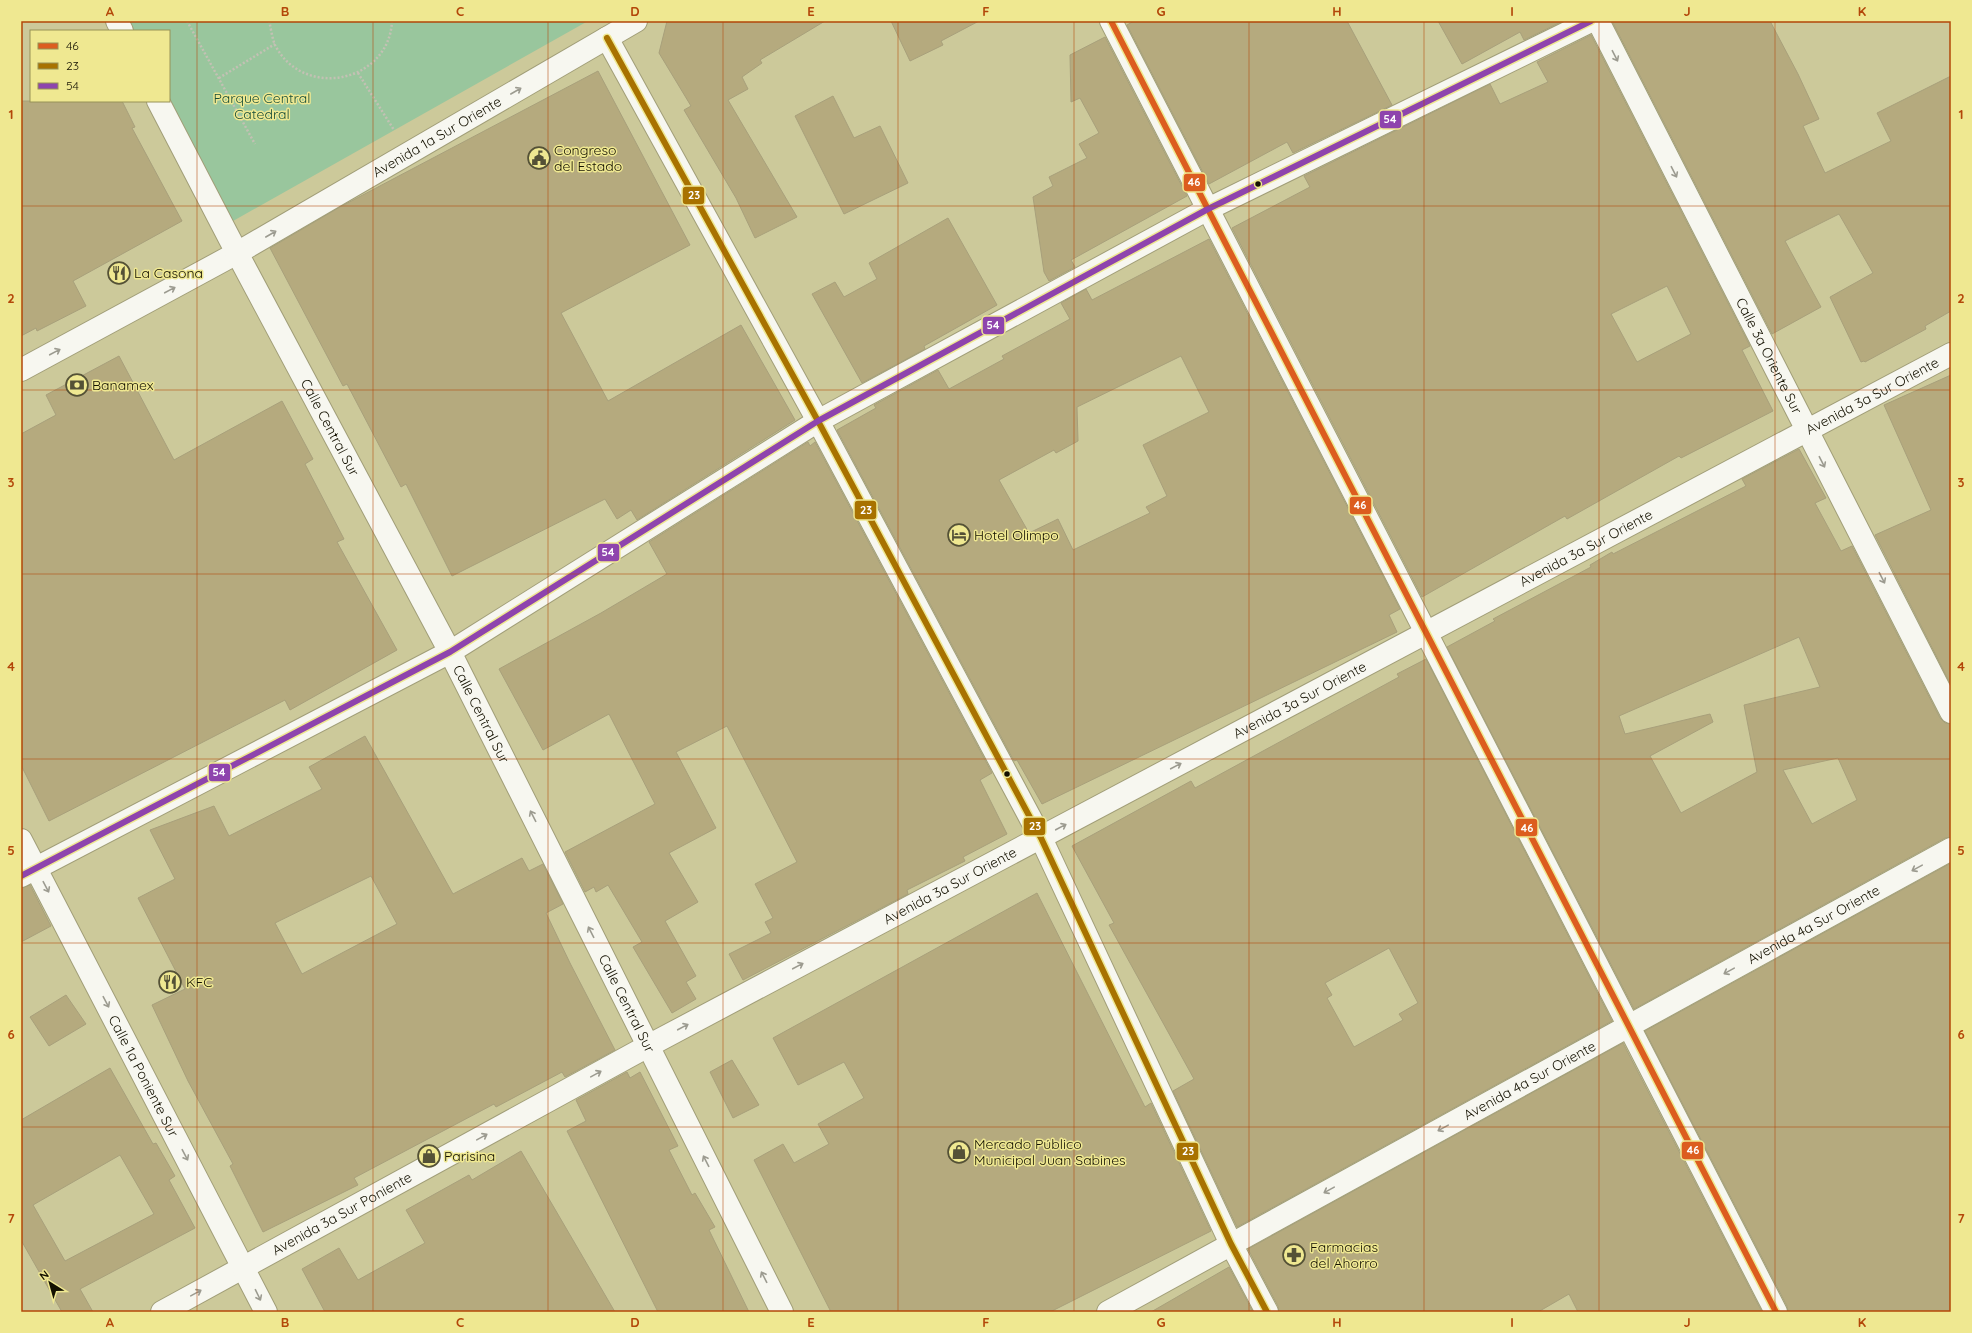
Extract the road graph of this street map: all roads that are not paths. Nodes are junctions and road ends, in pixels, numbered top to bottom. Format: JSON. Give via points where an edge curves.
{"nodes":[{"id":1,"x":117,"y":21,"type":"edge"},
{"id":2,"x":636,"y":21,"type":"edge"},
{"id":3,"x":1111,"y":21,"type":"edge"},
{"id":4,"x":1591,"y":21,"type":"edge"},
{"id":5,"x":1598,"y":21,"type":"edge"},
{"id":6,"x":122,"y":30,"type":"edge"},
{"id":7,"x":607,"y":38,"type":"junction"},
{"id":8,"x":159,"y":102,"type":"edge"},
{"id":9,"x":1208,"y":209,"type":"junction"},
{"id":10,"x":237,"y":253,"type":"junction"},
{"id":11,"x":1951,"y":354,"type":"edge"},
{"id":12,"x":21,"y":370,"type":"edge"},
{"id":13,"x":818,"y":421,"type":"junction"},
{"id":14,"x":1806,"y":431,"type":"junction"},
{"id":15,"x":1427,"y":633,"type":"junction"},
{"id":16,"x":450,"y":652,"type":"junction"},
{"id":17,"x":1951,"y":712,"type":"edge"},
{"id":18,"x":1041,"y":838,"type":"junction"},
{"id":19,"x":21,"y":840,"type":"edge"},
{"id":20,"x":1951,"y":849,"type":"edge"},
{"id":21,"x":28,"y":872,"type":"edge"},
{"id":22,"x":1629,"y":1026,"type":"junction"},
{"id":23,"x":648,"y":1046,"type":"junction"},
{"id":24,"x":1231,"y":1244,"type":"junction"},
{"id":25,"x":244,"y":1267,"type":"junction"},
{"id":26,"x":162,"y":1312,"type":"edge"},
{"id":27,"x":266,"y":1312,"type":"edge"},
{"id":28,"x":782,"y":1312,"type":"edge"},
{"id":29,"x":1108,"y":1312,"type":"edge"},
{"id":30,"x":1267,"y":1312,"type":"edge"},
{"id":31,"x":1776,"y":1312,"type":"edge"}],
"edges":[{"from":1,"to":6,"type":"street"},
{"from":2,"to":7,"type":"street","name":"Avenida 1a Sur Oriente"},
{"from":3,"to":9,"type":"street"},
{"from":4,"to":9,"type":"street"},
{"from":5,"to":14,"type":"street","name":"Calle 3a Oriente Sur","one_way":true},
{"from":10,"to":7,"type":"street","name":"Avenida 1a Sur Oriente","one_way":true},
{"from":7,"to":13,"type":"street"},
{"from":8,"to":10,"type":"street","name":"Calle Central Sur"},
{"from":9,"to":13,"type":"street"},
{"from":9,"to":15,"type":"street"},
{"from":12,"to":10,"type":"street","name":"Avenida 1a Sur Oriente","one_way":true},
{"from":10,"to":16,"type":"street","name":"Calle Central Sur"},
{"from":11,"to":14,"type":"street","name":"Avenida 3a Sur Oriente"},
{"from":13,"to":16,"type":"street"},
{"from":13,"to":18,"type":"street"},
{"from":14,"to":15,"type":"street","name":"Avenida 3a Sur Oriente"},
{"from":14,"to":17,"type":"street","name":"Calle 3a Oriente Sur","one_way":true},
{"from":18,"to":15,"type":"street","name":"Avenida 3a Sur Oriente","one_way":true},
{"from":15,"to":22,"type":"street"},
{"from":16,"to":21,"type":"street"},
{"from":23,"to":16,"type":"street","name":"Calle Central Sur","one_way":true},
{"from":23,"to":18,"type":"street","name":"Avenida 3a Sur Oriente","one_way":true},
{"from":18,"to":24,"type":"street"},
{"from":19,"to":21,"type":"street","name":"Calle 1a Poniente Sur"},
{"from":20,"to":22,"type":"street","name":"Avenida 4a Sur Oriente","one_way":true},
{"from":21,"to":25,"type":"street","name":"Calle 1a Poniente Sur","one_way":true},
{"from":22,"to":24,"type":"street","name":"Avenida 4a Sur Oriente","one_way":true},
{"from":22,"to":31,"type":"street"},
{"from":25,"to":23,"type":"street","name":"Avenida 3a Sur Poniente","one_way":true},
{"from":28,"to":23,"type":"street","name":"Calle Central Sur","one_way":true},
{"from":24,"to":29,"type":"street","name":"Avenida 4a Sur Oriente"},
{"from":24,"to":30,"type":"street"},
{"from":26,"to":25,"type":"street","name":"Avenida 3a Sur Poniente","one_way":true},
{"from":25,"to":27,"type":"street","name":"Calle 1a Poniente Sur","one_way":true}]}
